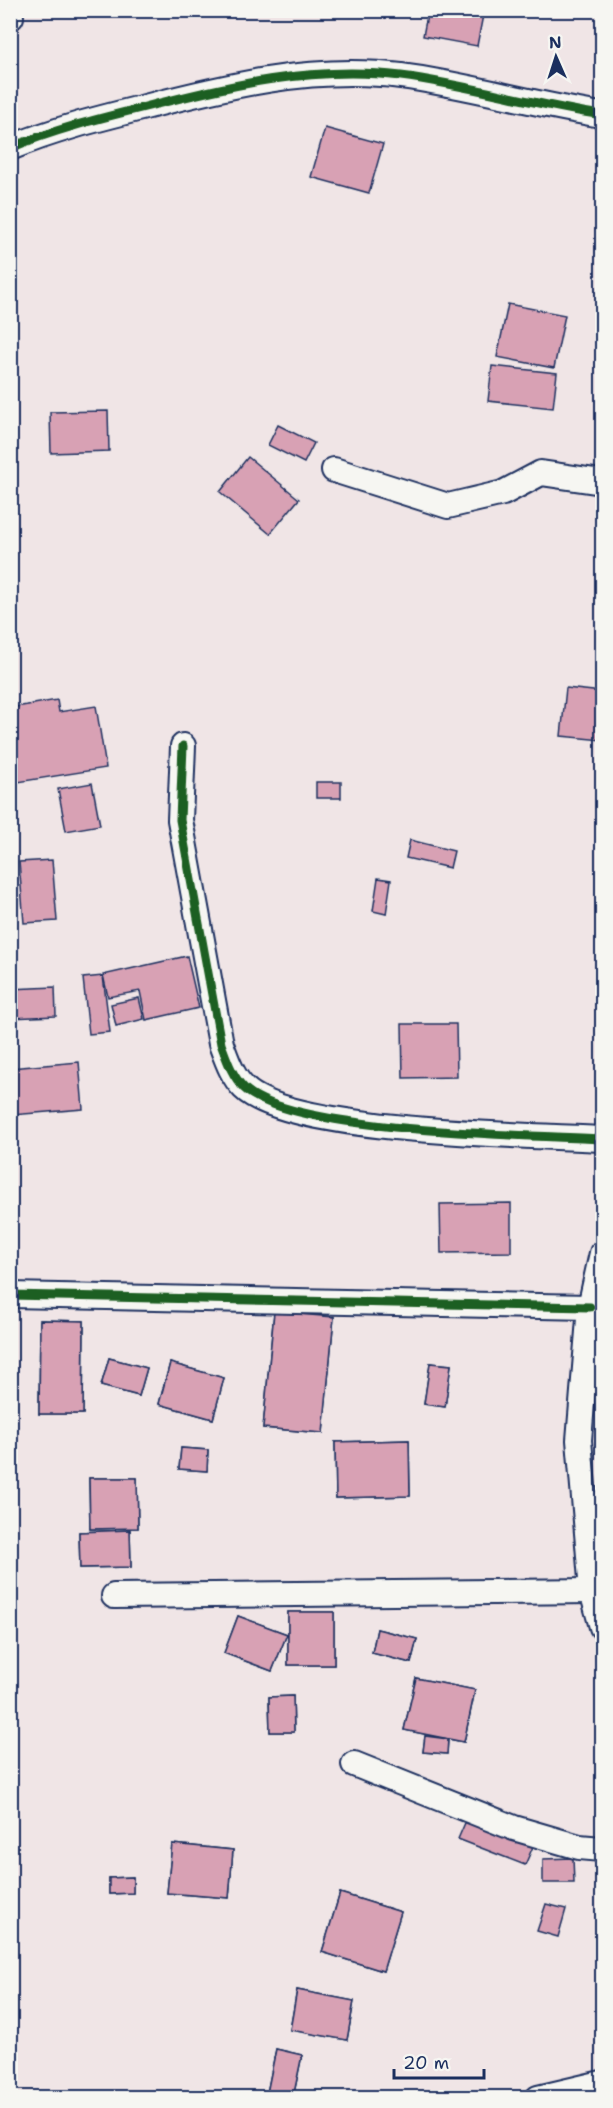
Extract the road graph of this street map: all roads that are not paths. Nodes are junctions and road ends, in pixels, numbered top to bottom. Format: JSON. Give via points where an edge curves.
{"nodes":[{"id":1,"x":603,"y":115,"type":"edge"},
{"id":2,"x":10,"y":148,"type":"edge"},
{"id":3,"x":334,"y":470,"type":"dead end"},
{"id":4,"x":603,"y":482,"type":"edge"},
{"id":5,"x":183,"y":746,"type":"dead end"},
{"id":6,"x":603,"y":1139,"type":"edge"},
{"id":7,"x":603,"y":1253,"type":"edge"},
{"id":8,"x":10,"y":1295,"type":"edge"},
{"id":9,"x":590,"y":1307,"type":"junction"},
{"id":10,"x":592,"y":1591,"type":"junction"},
{"id":11,"x":114,"y":1596,"type":"dead end"},
{"id":12,"x":603,"y":1627,"type":"edge"},
{"id":13,"x":354,"y":1764,"type":"dead end"},
{"id":14,"x":603,"y":1849,"type":"edge"},
{"id":15,"x":603,"y":2083,"type":"edge"},
{"id":16,"x":538,"y":2097,"type":"edge"}],
"edges":[{"from":1,"to":2,"type":"street","via":[[400,76],[301,75],[253,80],[165,102],[41,135]]},
{"from":3,"to":4,"type":"street","via":[[448,506],[503,493],[541,473]]},
{"from":5,"to":6,"type":"street","via":[[180,820],[185,852],[221,1044],[232,1072],[245,1089],[283,1109],[357,1123]]},
{"from":7,"to":9,"type":"street"},
{"from":8,"to":9,"type":"street"},
{"from":9,"to":10,"type":"street","via":[[579,1440]]},
{"from":10,"to":11,"type":"street"},
{"from":10,"to":12,"type":"street"},
{"from":13,"to":14,"type":"street","via":[[514,1828],[579,1847]]},
{"from":15,"to":16,"type":"street"}]}
